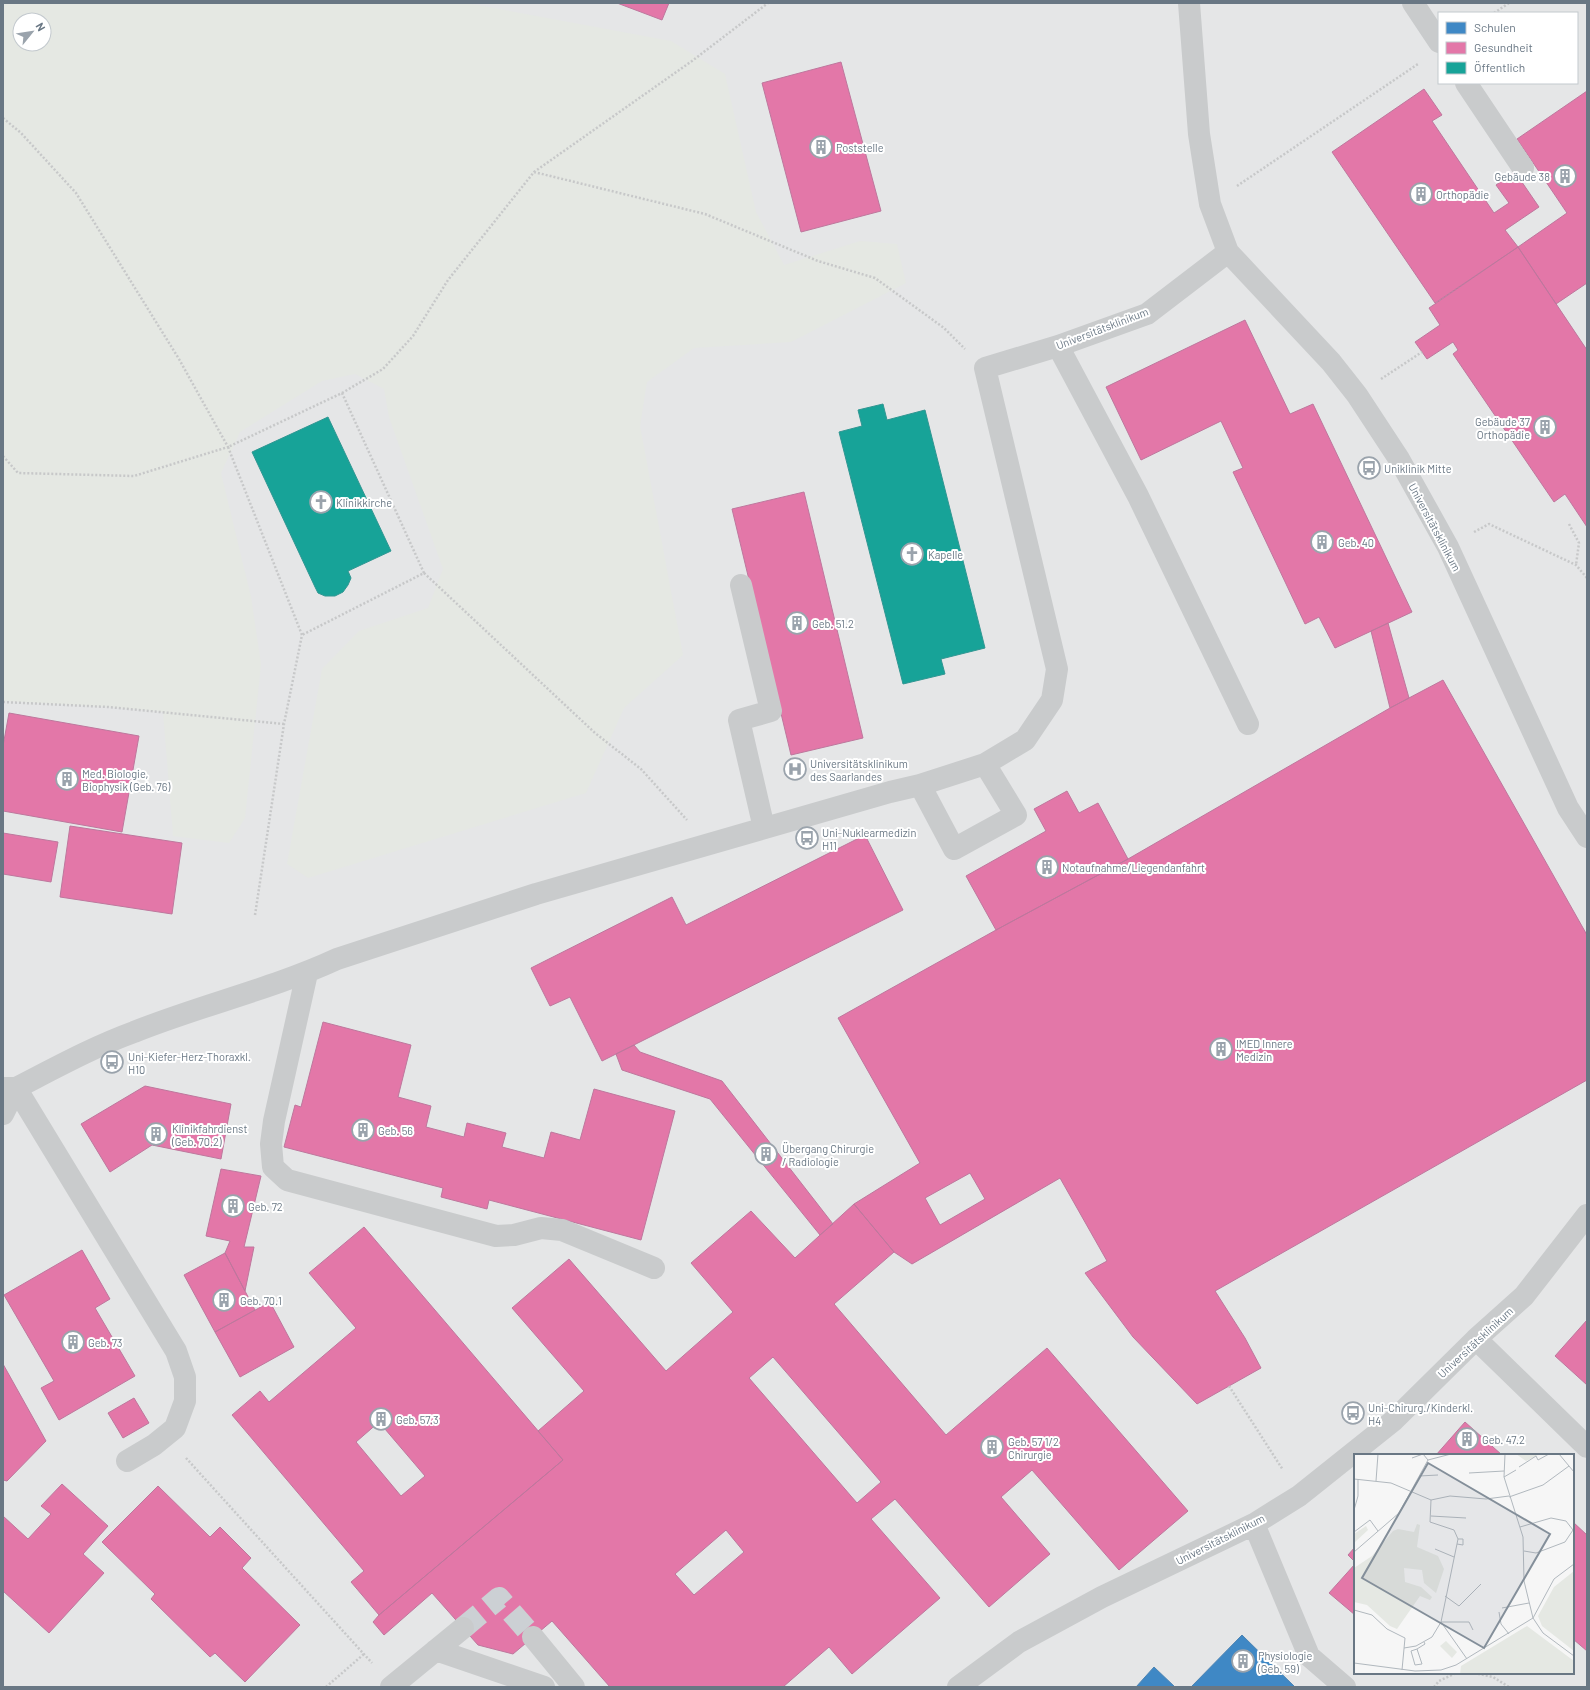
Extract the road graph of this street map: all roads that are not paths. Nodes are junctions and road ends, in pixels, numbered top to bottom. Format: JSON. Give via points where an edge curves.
{"nodes":[{"id":1,"x":1189,"y":3,"type":"edge"},
{"id":2,"x":1413,"y":3,"type":"edge"},
{"id":3,"x":1438,"y":40,"type":"edge"},
{"id":4,"x":1467,"y":84,"type":"edge"},
{"id":5,"x":1523,"y":168,"type":"dead end"},
{"id":6,"x":1228,"y":252,"type":"junction"},
{"id":7,"x":1058,"y":346,"type":"junction"},
{"id":8,"x":741,"y":585,"type":"dead end"},
{"id":9,"x":1248,"y":724,"type":"dead end"},
{"id":10,"x":985,"y":764,"type":"junction"},
{"id":11,"x":920,"y":786,"type":"junction"},
{"id":12,"x":764,"y":828,"type":"junction"},
{"id":13,"x":1587,"y":838,"type":"edge"},
{"id":14,"x":307,"y":973,"type":"junction"},
{"id":15,"x":9,"y":1088,"type":"edge"},
{"id":16,"x":3,"y":1114,"type":"edge"},
{"id":17,"x":1587,"y":1215,"type":"edge"},
{"id":18,"x":654,"y":1268,"type":"dead end"},
{"id":19,"x":1476,"y":1339,"type":"junction"},
{"id":20,"x":1587,"y":1447,"type":"edge"},
{"id":21,"x":126,"y":1461,"type":"dead end"},
{"id":22,"x":1254,"y":1524,"type":"junction"},
{"id":23,"x":463,"y":1628,"type":"tunnel mouth"},
{"id":24,"x":533,"y":1637,"type":"tunnel mouth"},
{"id":25,"x":436,"y":1650,"type":"junction"},
{"id":26,"x":392,"y":1686,"type":"edge"},
{"id":27,"x":544,"y":1687,"type":"edge"},
{"id":28,"x":574,"y":1687,"type":"edge"},
{"id":29,"x":958,"y":1687,"type":"edge"},
{"id":30,"x":1345,"y":1687,"type":"edge"}],
"edges":[{"from":1,"to":6,"type":"street","name":"Universitätsklinikum","via":[[1199,134],[1210,204]]},
{"from":2,"to":3,"type":"street"},
{"from":4,"to":5,"type":"street"},
{"from":6,"to":7,"type":"street","name":"Universitätsklinikum","via":[[1147,314]]},
{"from":6,"to":13,"type":"street","name":"Universitätsklinikum","via":[[1331,362],[1399,459],[1448,547],[1568,808]]},
{"from":7,"to":9,"type":"street","via":[[1138,496]]},
{"from":7,"to":10,"type":"street","name":"Universitätsklinikum","via":[[985,368],[1057,669],[1052,700],[1025,740]]},
{"from":8,"to":12,"type":"street","via":[[771,711],[739,720]]},
{"from":10,"to":11,"type":"street"},
{"from":10,"to":11,"type":"street","via":[[1016,815],[954,849]]},
{"from":11,"to":12,"type":"street","via":[[890,792]]},
{"from":12,"to":14,"type":"street","via":[[536,894],[337,959]]},
{"from":14,"to":15,"type":"street","via":[[135,1031],[88,1050]]},
{"from":14,"to":18,"type":"street","via":[[271,1144],[273,1167],[288,1180],[496,1236],[514,1235],[541,1228],[562,1230]]},
{"from":15,"to":16,"type":"street"},
{"from":15,"to":21,"type":"street","via":[[176,1351],[185,1377],[185,1401],[175,1428],[154,1445]]},
{"from":17,"to":19,"type":"street","name":"Universitätsklinikum","via":[[1524,1296]]},
{"from":19,"to":20,"type":"street"},
{"from":19,"to":22,"type":"street","name":"Universitätsklinikum","via":[[1393,1421],[1299,1496]]},
{"from":22,"to":29,"type":"street","name":"Universitätsklinikum","via":[[1102,1597],[1019,1642]]},
{"from":22,"to":30,"type":"street","via":[[1309,1656]]},
{"from":23,"to":25,"type":"street"},
{"from":24,"to":28,"type":"street"},
{"from":25,"to":26,"type":"street"},
{"from":25,"to":27,"type":"street"}]}
